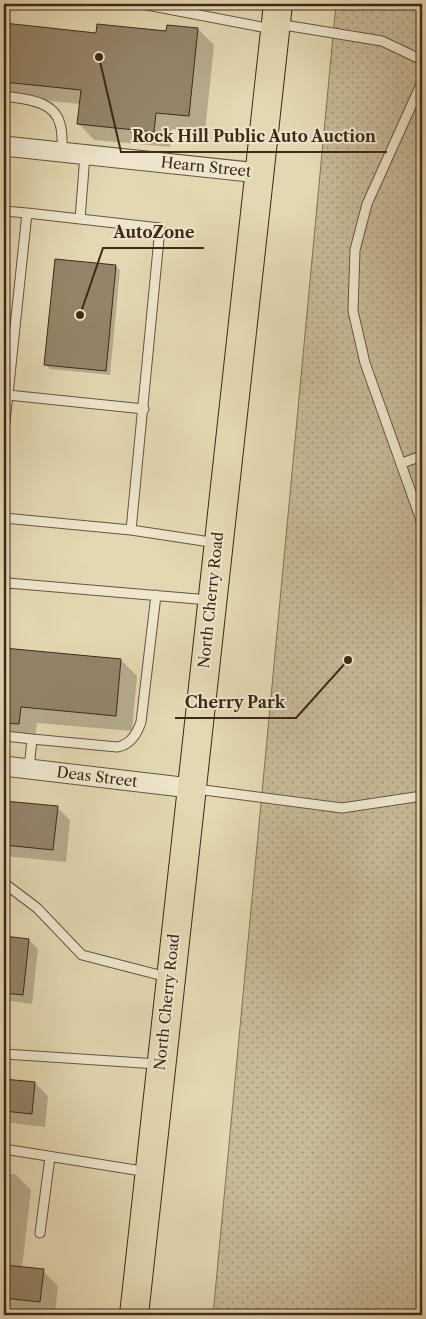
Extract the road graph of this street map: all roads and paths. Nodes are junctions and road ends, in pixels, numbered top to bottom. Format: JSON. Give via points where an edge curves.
{"nodes":[{"id":1,"x":142,"y":4,"type":"edge"},
{"id":2,"x":180,"y":7,"type":"edge"},
{"id":3,"x":276,"y":19,"type":"edge"},
{"id":4,"x":422,"y":60,"type":"edge"},
{"id":5,"x":422,"y":82,"type":"edge"},
{"id":6,"x":4,"y":96,"type":"edge"},
{"id":7,"x":4,"y":146,"type":"edge"},
{"id":8,"x":62,"y":152,"type":"junction"},
{"id":9,"x":85,"y":155,"type":"junction"},
{"id":10,"x":259,"y":173,"type":"junction"},
{"id":11,"x":4,"y":211,"type":"edge"},
{"id":12,"x":27,"y":214,"type":"junction"},
{"id":13,"x":80,"y":219,"type":"junction"},
{"id":14,"x":8,"y":394,"type":"junction"},
{"id":15,"x":144,"y":409,"type":"junction"},
{"id":16,"x":4,"y":432,"type":"edge"},
{"id":17,"x":422,"y":456,"type":"edge"},
{"id":18,"x":402,"y":463,"type":"junction"},
{"id":19,"x":4,"y":518,"type":"edge"},
{"id":20,"x":422,"y":523,"type":"edge"},
{"id":21,"x":131,"y":530,"type":"junction"},
{"id":22,"x":217,"y":543,"type":"junction"},
{"id":23,"x":4,"y":590,"type":"edge"},
{"id":24,"x":156,"y":595,"type":"junction"},
{"id":25,"x":211,"y":600,"type":"junction"},
{"id":26,"x":4,"y":736,"type":"edge"},
{"id":27,"x":32,"y":739,"type":"junction"},
{"id":28,"x":4,"y":766,"type":"edge"},
{"id":29,"x":29,"y":769,"type":"junction"},
{"id":30,"x":190,"y":788,"type":"junction"},
{"id":31,"x":422,"y":796,"type":"edge"},
{"id":32,"x":4,"y":883,"type":"edge"},
{"id":33,"x":170,"y":978,"type":"junction"},
{"id":34,"x":4,"y":1054,"type":"edge"},
{"id":35,"x":161,"y":1065,"type":"junction"},
{"id":36,"x":4,"y":1150,"type":"edge"},
{"id":37,"x":50,"y":1157,"type":"junction"},
{"id":38,"x":148,"y":1172,"type":"junction"},
{"id":39,"x":40,"y":1233,"type":"dead end"},
{"id":40,"x":134,"y":1315,"type":"edge"}],
"edges":[{"from":1,"to":2,"type":"lane"},
{"from":2,"to":3,"type":"lane"},
{"from":3,"to":4,"type":"lane","via":[[382,41]]},
{"from":3,"to":10,"type":"main road","name":"North Cherry Road"},
{"from":5,"to":18,"type":"lane","via":[[367,204],[355,250],[355,319],[365,363]]},
{"from":6,"to":8,"type":"lane","via":[[33,100],[47,106],[60,123]]},
{"from":7,"to":8,"type":"street","name":"Hearn Street"},
{"from":8,"to":9,"type":"street","name":"Hearn Street"},
{"from":9,"to":10,"type":"street","name":"Hearn Street"},
{"from":9,"to":13,"type":"lane"},
{"from":10,"to":22,"type":"main road","name":"North Cherry Road"},
{"from":11,"to":12,"type":"lane"},
{"from":12,"to":13,"type":"lane"},
{"from":12,"to":14,"type":"lane"},
{"from":13,"to":15,"type":"lane","via":[[160,228]]},
{"from":14,"to":15,"type":"lane"},
{"from":14,"to":16,"type":"lane"},
{"from":15,"to":21,"type":"lane"},
{"from":17,"to":18,"type":"lane"},
{"from":18,"to":20,"type":"lane"},
{"from":19,"to":21,"type":"lane"},
{"from":21,"to":22,"type":"lane"},
{"from":22,"to":25,"type":"main road","name":"North Cherry Road"},
{"from":23,"to":24,"type":"lane","via":[[8,583]]},
{"from":24,"to":25,"type":"lane"},
{"from":24,"to":27,"type":"lane","via":[[141,722],[134,737],[117,747]]},
{"from":25,"to":30,"type":"main road","name":"North Cherry Road"},
{"from":26,"to":27,"type":"lane"},
{"from":27,"to":29,"type":"lane"},
{"from":28,"to":29,"type":"street","name":"Deas Street"},
{"from":29,"to":30,"type":"street","name":"Deas Street"},
{"from":30,"to":31,"type":"lane","via":[[342,808]]},
{"from":30,"to":33,"type":"main road","name":"North Cherry Road"},
{"from":32,"to":33,"type":"lane","via":[[37,908],[82,955]]},
{"from":33,"to":35,"type":"main road","name":"North Cherry Road"},
{"from":34,"to":35,"type":"lane"},
{"from":35,"to":38,"type":"main road","name":"North Cherry Road"},
{"from":36,"to":37,"type":"lane"},
{"from":37,"to":38,"type":"lane"},
{"from":37,"to":39,"type":"lane"},
{"from":38,"to":40,"type":"main road","name":"North Cherry Road"}]}
